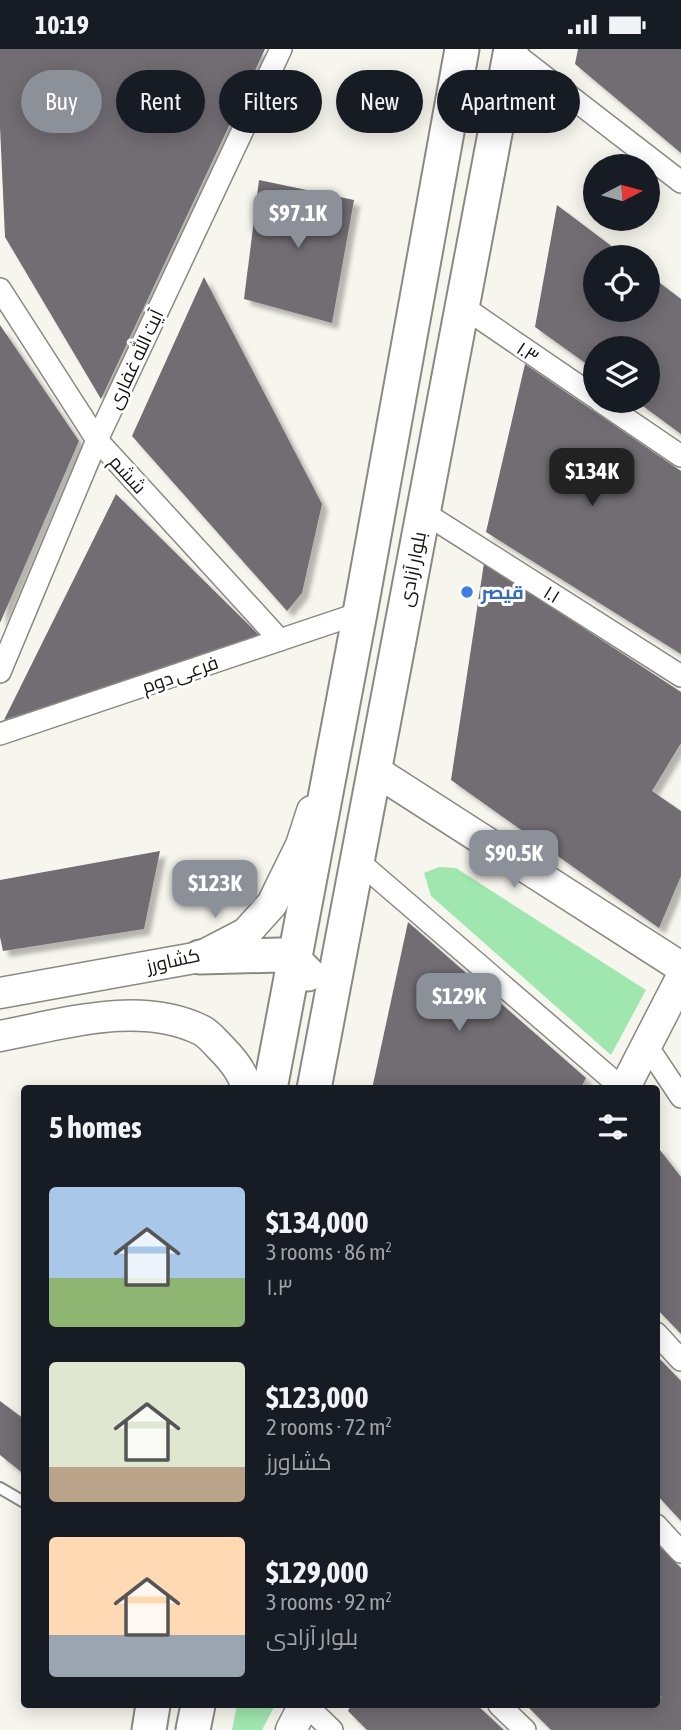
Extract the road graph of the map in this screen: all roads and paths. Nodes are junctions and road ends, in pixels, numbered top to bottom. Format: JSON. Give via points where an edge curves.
{"nodes":[{"id":1,"x":281,"y":49,"type":"edge"},
{"id":2,"x":462,"y":49,"type":"edge"},
{"id":3,"x":510,"y":50,"type":"edge"},
{"id":4,"x":681,"y":182,"type":"edge"},
{"id":5,"x":0,"y":289,"type":"edge"},
{"id":6,"x":462,"y":306,"type":"junction"},
{"id":7,"x":583,"y":389,"type":"edge"},
{"id":8,"x":618,"y":413,"type":"edge"},
{"id":9,"x":97,"y":440,"type":"junction"},
{"id":10,"x":681,"y":456,"type":"edge"},
{"id":11,"x":423,"y":512,"type":"junction"},
{"id":12,"x":360,"y":613,"type":"junction"},
{"id":13,"x":280,"y":640,"type":"junction"},
{"id":14,"x":0,"y":673,"type":"edge"},
{"id":15,"x":681,"y":675,"type":"edge"},
{"id":16,"x":338,"y":731,"type":"junction"},
{"id":17,"x":0,"y":734,"type":"edge"},
{"id":18,"x":374,"y":770,"type":"junction"},
{"id":19,"x":357,"y":860,"type":"junction"},
{"id":20,"x":200,"y":957,"type":"junction"},
{"id":21,"x":294,"y":960,"type":"junction"},
{"id":22,"x":681,"y":967,"type":"edge"},
{"id":23,"x":681,"y":978,"type":"edge"},
{"id":24,"x":69,"y":981,"type":"junction"},
{"id":25,"x":0,"y":993,"type":"edge"},
{"id":26,"x":76,"y":1021,"type":"junction"},
{"id":27,"x":0,"y":1036,"type":"edge"},
{"id":28,"x":647,"y":1046,"type":"junction"},
{"id":29,"x":245,"y":1085,"type":"edge"},
{"id":30,"x":271,"y":1085,"type":"edge"},
{"id":31,"x":304,"y":1085,"type":"edge"},
{"id":32,"x":315,"y":1085,"type":"edge"},
{"id":33,"x":619,"y":1085,"type":"edge"},
{"id":34,"x":626,"y":1085,"type":"edge"},
{"id":35,"x":681,"y":1097,"type":"edge"},
{"id":36,"x":660,"y":1337,"type":"edge"},
{"id":37,"x":681,"y":1360,"type":"edge"},
{"id":38,"x":0,"y":1487,"type":"edge"},
{"id":39,"x":21,"y":1500,"type":"edge"},
{"id":40,"x":660,"y":1529,"type":"edge"},
{"id":41,"x":681,"y":1552,"type":"edge"},
{"id":42,"x":153,"y":1708,"type":"edge"},
{"id":43,"x":197,"y":1708,"type":"edge"},
{"id":44,"x":303,"y":1708,"type":"edge"},
{"id":45,"x":308,"y":1708,"type":"edge"},
{"id":46,"x":502,"y":1708,"type":"edge"},
{"id":47,"x":149,"y":1730,"type":"edge"},
{"id":48,"x":193,"y":1730,"type":"edge"},
{"id":49,"x":291,"y":1730,"type":"edge"},
{"id":50,"x":332,"y":1730,"type":"edge"},
{"id":51,"x":525,"y":1730,"type":"edge"}],
"edges":[{"from":1,"to":9,"type":"street","name":"آیت الله غفاری"},
{"from":2,"to":12,"type":"main road"},
{"from":3,"to":4,"type":"street"},
{"from":3,"to":6,"type":"main road","name":"بلوار آزادی"},
{"from":5,"to":9,"type":"street","name":"ششم"},
{"from":6,"to":7,"type":"street","name":"۱.۳"},
{"from":6,"to":11,"type":"main road","name":"بلوار آزادی"},
{"from":8,"to":10,"type":"street"},
{"from":9,"to":13,"type":"street","name":"ششم"},
{"from":9,"to":14,"type":"street","name":"آیت الله غفاری"},
{"from":11,"to":15,"type":"street","name":"۱.۱"},
{"from":11,"to":18,"type":"main road","name":"بلوار آزادی"},
{"from":12,"to":13,"type":"street","name":"فرعی دوم"},
{"from":12,"to":16,"type":"main road"},
{"from":13,"to":17,"type":"street","name":"فرعی دوم"},
{"from":16,"to":20,"type":"main road","name":"کشاورز","via":[[301,845],[272,904],[246,933]]},
{"from":16,"to":21,"type":"main road"},
{"from":18,"to":19,"type":"main road","name":"بلوار آزادی"},
{"from":18,"to":22,"type":"main road"},
{"from":19,"to":32,"type":"main road","name":"بلوار آزادی"},
{"from":19,"to":33,"type":"street"},
{"from":20,"to":21,"type":"main road","via":[[281,955]]},
{"from":20,"to":24,"type":"main road","name":"کشاورز"},
{"from":21,"to":30,"type":"main road"},
{"from":21,"to":31,"type":"main road","via":[[317,993]]},
{"from":23,"to":28,"type":"main road"},
{"from":24,"to":25,"type":"main road","name":"کشاورز"},
{"from":24,"to":26,"type":"main road"},
{"from":26,"to":27,"type":"main road"},
{"from":26,"to":29,"type":"main road","via":[[140,1015],[204,1031],[231,1057]]},
{"from":28,"to":34,"type":"main road"},
{"from":28,"to":35,"type":"street"},
{"from":36,"to":37,"type":"street"},
{"from":38,"to":39,"type":"lane"},
{"from":40,"to":41,"type":"street"},
{"from":42,"to":47,"type":"main road"},
{"from":43,"to":48,"type":"main road"},
{"from":44,"to":49,"type":"main road"},
{"from":45,"to":50,"type":"street"},
{"from":46,"to":51,"type":"street"}]}
